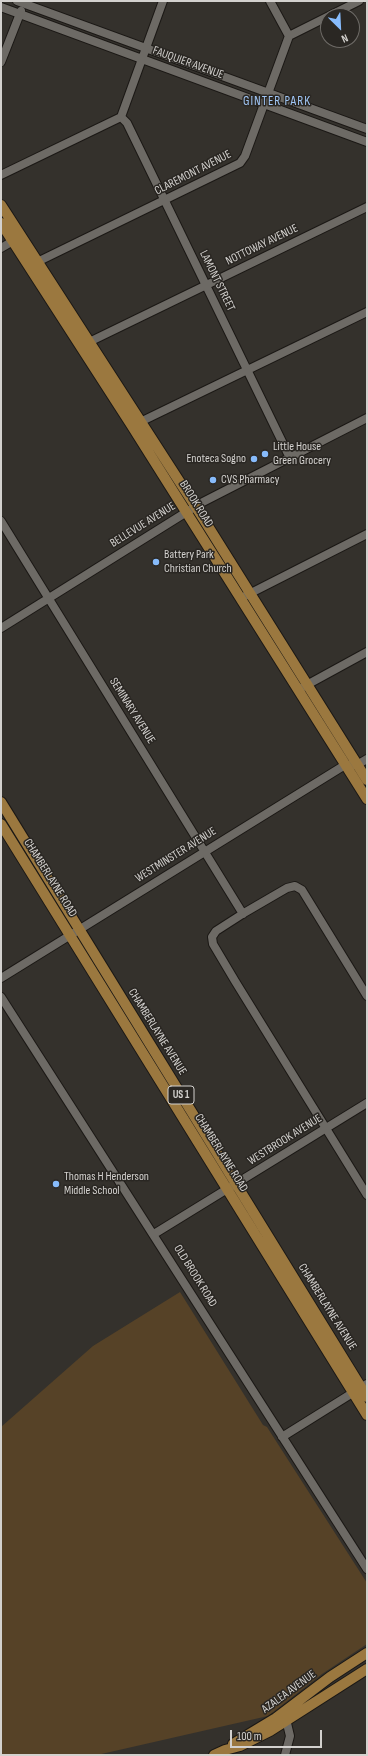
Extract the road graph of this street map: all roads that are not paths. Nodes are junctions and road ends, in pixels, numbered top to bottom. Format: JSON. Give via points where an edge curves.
{"nodes":[{"id":1,"x":163,"y":1,"type":"edge"},
{"id":2,"x":270,"y":1,"type":"edge"},
{"id":3,"x":359,"y":1,"type":"edge"},
{"id":4,"x":21,"y":2,"type":"edge"},
{"id":5,"x":1,"y":7,"type":"edge"},
{"id":6,"x":20,"y":14,"type":"junction"},
{"id":7,"x":289,"y":36,"type":"junction"},
{"id":8,"x":146,"y":48,"type":"junction"},
{"id":9,"x":142,"y":59,"type":"junction"},
{"id":10,"x":1,"y":62,"type":"edge"},
{"id":11,"x":268,"y":93,"type":"junction"},
{"id":12,"x":265,"y":104,"type":"junction"},
{"id":13,"x":121,"y":117,"type":"junction"},
{"id":14,"x":367,"y":129,"type":"edge"},
{"id":15,"x":367,"y":142,"type":"edge"},
{"id":16,"x":1,"y":175,"type":"edge"},
{"id":17,"x":165,"y":200,"type":"junction"},
{"id":18,"x":1,"y":205,"type":"edge"},
{"id":19,"x":367,"y":207,"type":"edge"},
{"id":20,"x":1,"y":224,"type":"edge"},
{"id":21,"x":17,"y":239,"type":"junction"},
{"id":22,"x":1,"y":248,"type":"edge"},
{"id":23,"x":33,"y":264,"type":"junction"},
{"id":24,"x":206,"y":285,"type":"junction"},
{"id":25,"x":367,"y":312,"type":"edge"},
{"id":26,"x":85,"y":344,"type":"junction"},
{"id":27,"x":247,"y":370,"type":"junction"},
{"id":28,"x":367,"y":418,"type":"edge"},
{"id":29,"x":136,"y":424,"type":"junction"},
{"id":30,"x":290,"y":458,"type":"junction"},
{"id":31,"x":195,"y":507,"type":"junction"},
{"id":32,"x":186,"y":512,"type":"junction"},
{"id":33,"x":1,"y":521,"type":"edge"},
{"id":34,"x":367,"y":534,"type":"edge"},
{"id":35,"x":245,"y":596,"type":"junction"},
{"id":36,"x":49,"y":598,"type":"junction"},
{"id":37,"x":1,"y":628,"type":"edge"},
{"id":38,"x":367,"y":652,"type":"edge"},
{"id":39,"x":307,"y":685,"type":"junction"},
{"id":40,"x":298,"y":690,"type":"junction"},
{"id":41,"x":367,"y":759,"type":"edge"},
{"id":42,"x":357,"y":764,"type":"junction"},
{"id":43,"x":345,"y":765,"type":"junction"},
{"id":44,"x":367,"y":780,"type":"edge"},
{"id":45,"x":367,"y":800,"type":"edge"},
{"id":46,"x":1,"y":802,"type":"edge"},
{"id":47,"x":1,"y":824,"type":"edge"},
{"id":48,"x":205,"y":852,"type":"junction"},
{"id":49,"x":243,"y":914,"type":"junction"},
{"id":50,"x":79,"y":929,"type":"junction"},
{"id":51,"x":70,"y":935,"type":"junction"},
{"id":52,"x":1,"y":978,"type":"edge"},
{"id":53,"x":367,"y":996,"type":"edge"},
{"id":54,"x":1,"y":997,"type":"edge"},
{"id":55,"x":367,"y":1103,"type":"edge"},
{"id":56,"x":326,"y":1128,"type":"junction"},
{"id":57,"x":232,"y":1187,"type":"junction"},
{"id":58,"x":367,"y":1195,"type":"edge"},
{"id":59,"x":154,"y":1234,"type":"junction"},
{"id":60,"x":361,"y":1388,"type":"edge"},
{"id":61,"x":367,"y":1397,"type":"edge"},
{"id":62,"x":367,"y":1415,"type":"edge"},
{"id":63,"x":282,"y":1436,"type":"junction"},
{"id":64,"x":367,"y":1569,"type":"edge"},
{"id":65,"x":367,"y":1653,"type":"edge"},
{"id":66,"x":367,"y":1669,"type":"edge"},
{"id":67,"x":286,"y":1717,"type":"junction"},
{"id":68,"x":214,"y":1755,"type":"edge"},
{"id":69,"x":285,"y":1755,"type":"edge"}],
"edges":[{"from":1,"to":8,"type":"street"},
{"from":2,"to":7,"type":"street"},
{"from":3,"to":7,"type":"street"},
{"from":4,"to":6,"type":"street"},
{"from":4,"to":8,"type":"street","name":"FAUQUIER AVENUE"},
{"from":5,"to":6,"type":"street","name":"FAUQUIER AVENUE"},
{"from":6,"to":9,"type":"street","name":"FAUQUIER AVENUE"},
{"from":6,"to":10,"type":"street"},
{"from":7,"to":11,"type":"street","name":"CLAREMONT AVENUE"},
{"from":8,"to":9,"type":"street"},
{"from":8,"to":11,"type":"street","name":"FAUQUIER AVENUE"},
{"from":9,"to":12,"type":"street","name":"FAUQUIER AVENUE"},
{"from":9,"to":13,"type":"street"},
{"from":11,"to":12,"type":"street","name":"CLAREMONT AVENUE"},
{"from":11,"to":14,"type":"street","name":"FAUQUIER AVENUE"},
{"from":12,"to":15,"type":"street","name":"FAUQUIER AVENUE"},
{"from":12,"to":17,"type":"street","name":"CLAREMONT AVENUE","via":[[240,163]]},
{"from":13,"to":16,"type":"street"},
{"from":13,"to":17,"type":"street","name":"LAMONT STREET","via":[[127,122]]},
{"from":17,"to":23,"type":"street","name":"CLAREMONT AVENUE"},
{"from":17,"to":24,"type":"street","name":"LAMONT STREET"},
{"from":18,"to":21,"type":"main road","name":"BROOK ROAD"},
{"from":19,"to":24,"type":"street","name":"NOTTOWAY AVENUE"},
{"from":20,"to":21,"type":"main road","name":"BROOK ROAD"},
{"from":21,"to":22,"type":"street"},
{"from":21,"to":23,"type":"main road","name":"BROOK ROAD"},
{"from":23,"to":26,"type":"main road","name":"BROOK ROAD"},
{"from":24,"to":26,"type":"street","name":"NOTTOWAY AVENUE"},
{"from":24,"to":27,"type":"street","name":"LAMONT STREET"},
{"from":25,"to":27,"type":"street"},
{"from":26,"to":29,"type":"main road","name":"BROOK ROAD"},
{"from":27,"to":29,"type":"street"},
{"from":27,"to":30,"type":"street","name":"LAMONT STREET"},
{"from":28,"to":30,"type":"street","name":"BELLEVUE AVENUE"},
{"from":29,"to":31,"type":"main road","name":"BROOK ROAD"},
{"from":29,"to":32,"type":"main road","name":"BROOK ROAD"},
{"from":30,"to":31,"type":"street","name":"BELLEVUE AVENUE"},
{"from":31,"to":32,"type":"street","name":"BELLEVUE AVENUE"},
{"from":31,"to":35,"type":"main road","name":"BROOK ROAD"},
{"from":32,"to":35,"type":"main road","name":"BROOK ROAD"},
{"from":32,"to":36,"type":"street","name":"BELLEVUE AVENUE"},
{"from":33,"to":36,"type":"street","name":"SEMINARY AVENUE"},
{"from":34,"to":35,"type":"street"},
{"from":35,"to":39,"type":"main road","name":"BROOK ROAD"},
{"from":35,"to":40,"type":"main road","name":"BROOK ROAD"},
{"from":36,"to":37,"type":"street","name":"BELLEVUE AVENUE"},
{"from":36,"to":48,"type":"street","name":"SEMINARY AVENUE"},
{"from":38,"to":39,"type":"street"},
{"from":39,"to":40,"type":"street"},
{"from":39,"to":42,"type":"main road","name":"BROOK ROAD"},
{"from":40,"to":43,"type":"main road","name":"BROOK ROAD"},
{"from":41,"to":42,"type":"street","name":"WESTMINSTER AVENUE"},
{"from":42,"to":43,"type":"street","name":"WESTMINSTER AVENUE"},
{"from":42,"to":44,"type":"main road","name":"BROOK ROAD"},
{"from":43,"to":45,"type":"main road","name":"BROOK ROAD"},
{"from":43,"to":48,"type":"street","name":"WESTMINSTER AVENUE"},
{"from":46,"to":50,"type":"main road","name":"CHAMBERLAYNE AVENUE","number":"US 1"},
{"from":47,"to":51,"type":"main road","name":"CHAMBERLAYNE ROAD","number":"US 1"},
{"from":48,"to":49,"type":"street","name":"SEMINARY AVENUE"},
{"from":48,"to":50,"type":"street","name":"WESTMINSTER AVENUE"},
{"from":49,"to":53,"type":"street","via":[[287,888],[299,888]]},
{"from":49,"to":56,"type":"street","via":[[216,931],[212,937],[213,944]]},
{"from":50,"to":51,"type":"street","name":"WESTMINSTER AVENUE"},
{"from":50,"to":57,"type":"main road","name":"CHAMBERLAYNE AVENUE","number":"US 1"},
{"from":51,"to":52,"type":"street","name":"WESTMINSTER AVENUE"},
{"from":51,"to":57,"type":"main road","name":"CHAMBERLAYNE ROAD","number":"US 1"},
{"from":54,"to":59,"type":"street","name":"OLD BROOK ROAD"},
{"from":55,"to":56,"type":"street","name":"WESTBROOK AVENUE"},
{"from":56,"to":57,"type":"street","name":"WESTBROOK AVENUE"},
{"from":56,"to":58,"type":"street"},
{"from":57,"to":59,"type":"street","name":"WESTBROOK AVENUE"},
{"from":57,"to":60,"type":"main road","name":"CHAMBERLAYNE ROAD","number":"US 1"},
{"from":59,"to":63,"type":"street","name":"OLD BROOK ROAD"},
{"from":60,"to":61,"type":"main road","number":"US 1"},
{"from":60,"to":62,"type":"main road","name":"CHAMBERLAYNE ROAD","number":"US 1"},
{"from":60,"to":63,"type":"street"},
{"from":63,"to":64,"type":"street","name":"OLD BROOK ROAD"},
{"from":65,"to":67,"type":"main road","name":"AZALEA AVENUE","via":[[330,1677]]},
{"from":66,"to":67,"type":"main road","name":"AZALEA AVENUE"},
{"from":67,"to":68,"type":"main road","name":"AZALEA AVENUE","via":[[240,1746]]},
{"from":67,"to":69,"type":"street","via":[[290,1736]]}]}
